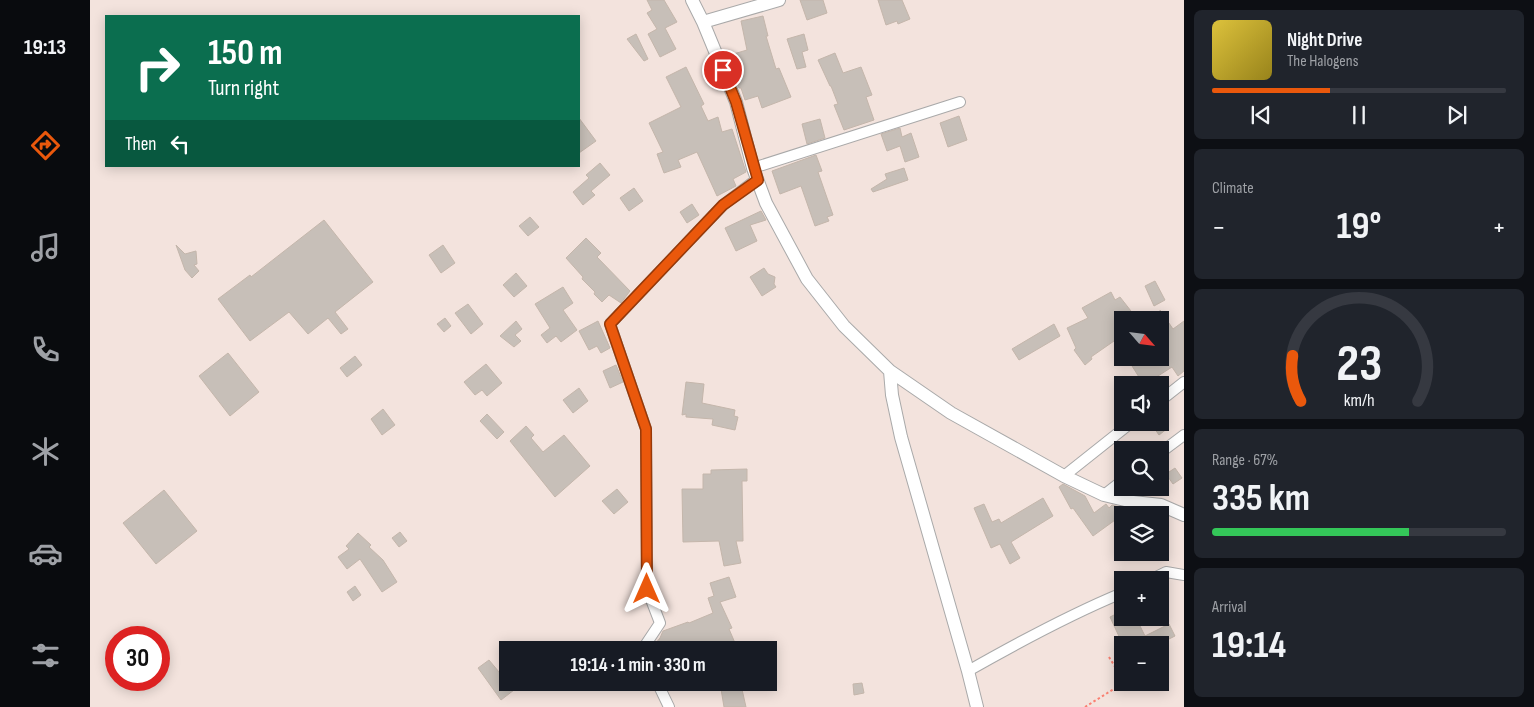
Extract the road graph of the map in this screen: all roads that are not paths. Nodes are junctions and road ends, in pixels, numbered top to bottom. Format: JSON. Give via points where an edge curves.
{"nodes":[{"id":1,"x":692,"y":0,"type":"edge"},
{"id":2,"x":779,"y":0,"type":"edge"},
{"id":3,"x":703,"y":22,"type":"junction"},
{"id":4,"x":960,"y":102,"type":"dead end"},
{"id":5,"x":755,"y":174,"type":"junction"},
{"id":6,"x":890,"y":371,"type":"junction"},
{"id":7,"x":1184,"y":382,"type":"edge"},
{"id":8,"x":1169,"y":394,"type":"edge"},
{"id":9,"x":1121,"y":431,"type":"edge"},
{"id":10,"x":1184,"y":435,"type":"edge"},
{"id":11,"x":1169,"y":446,"type":"edge"},
{"id":12,"x":1064,"y":476,"type":"junction"},
{"id":13,"x":1114,"y":487,"type":"edge"},
{"id":14,"x":1104,"y":495,"type":"junction"},
{"id":15,"x":1184,"y":515,"type":"edge"},
{"id":16,"x":1169,"y":572,"type":"edge"},
{"id":17,"x":1184,"y":575,"type":"edge"},
{"id":18,"x":1114,"y":596,"type":"edge"},
{"id":19,"x":648,"y":641,"type":"edge"},
{"id":20,"x":968,"y":671,"type":"junction"},
{"id":21,"x":662,"y":691,"type":"edge"},
{"id":22,"x":669,"y":707,"type":"edge"},
{"id":23,"x":977,"y":707,"type":"edge"}],
"edges":[{"from":1,"to":3,"type":"street"},
{"from":2,"to":3,"type":"street"},
{"from":3,"to":5,"type":"street","via":[[736,102]]},
{"from":4,"to":5,"type":"street"},
{"from":5,"to":6,"type":"street","via":[[766,203],[807,279],[844,326]]},
{"from":5,"to":19,"type":"street","via":[[610,324],[646,429],[647,589],[660,622]]},
{"from":6,"to":12,"type":"street","via":[[950,413]]},
{"from":6,"to":20,"type":"street","via":[[902,437]]},
{"from":7,"to":8,"type":"street"},
{"from":9,"to":12,"type":"street"},
{"from":10,"to":11,"type":"street"},
{"from":12,"to":14,"type":"street"},
{"from":13,"to":14,"type":"street"},
{"from":14,"to":15,"type":"street","via":[[1160,505]]},
{"from":16,"to":17,"type":"street"},
{"from":18,"to":20,"type":"street","via":[[1028,637]]},
{"from":20,"to":23,"type":"street"},
{"from":21,"to":22,"type":"street"}]}
